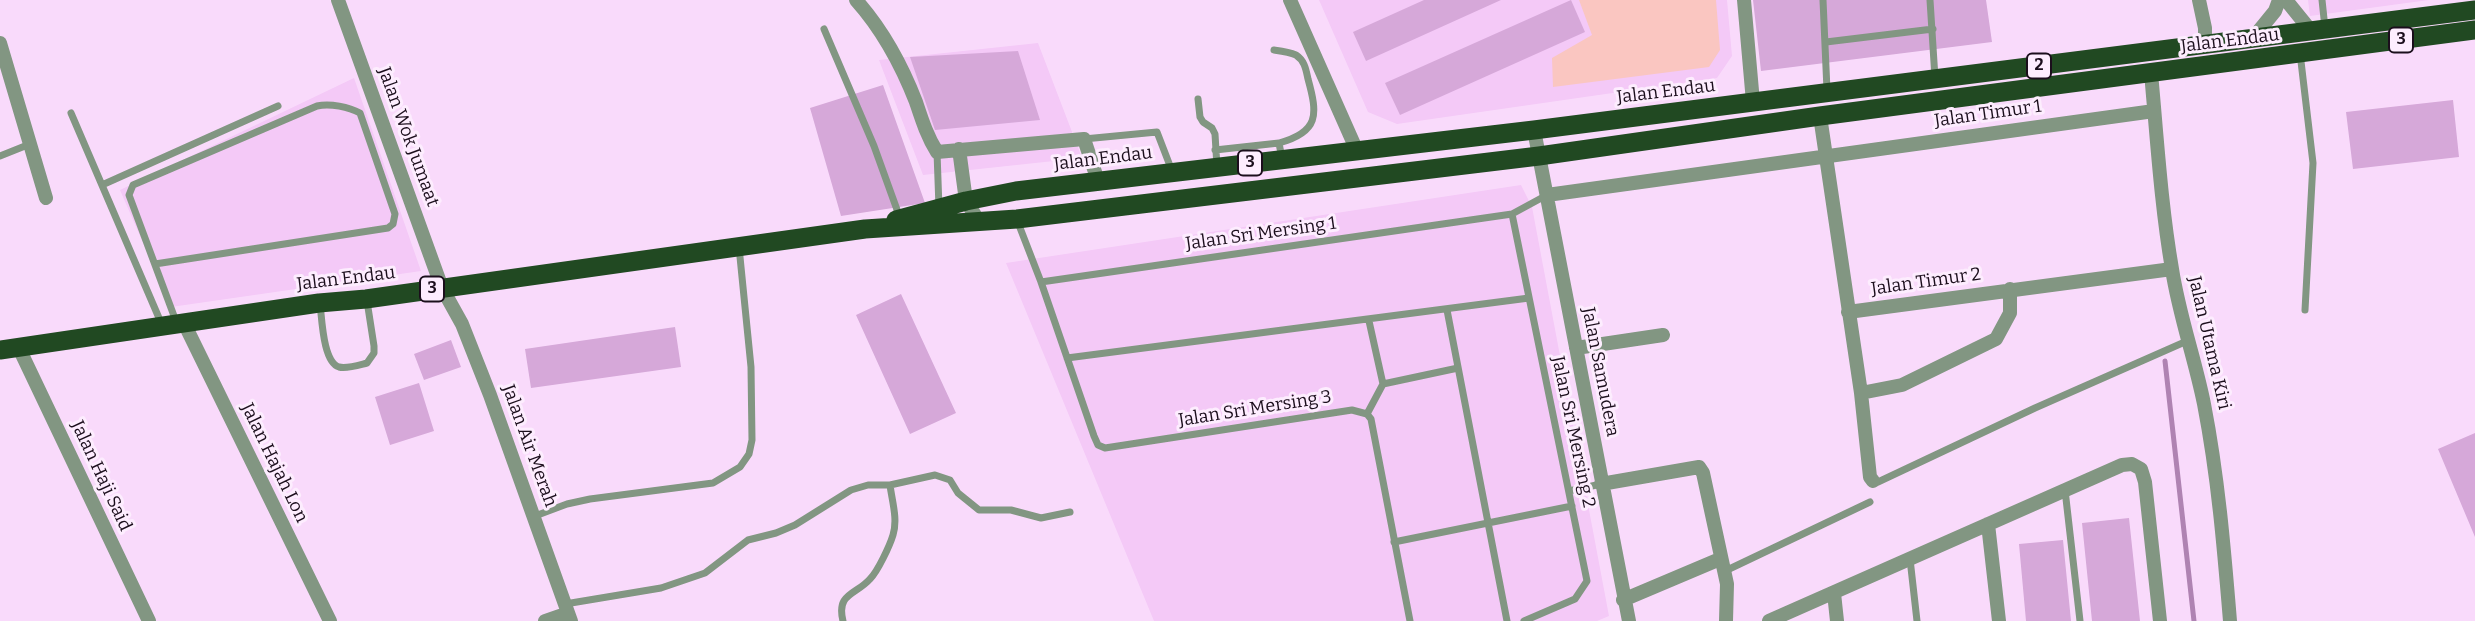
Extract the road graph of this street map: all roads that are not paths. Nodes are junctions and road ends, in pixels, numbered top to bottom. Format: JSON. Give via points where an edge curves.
{"nodes":[{"id":1,"x":338,"y":0,"type":"edge"},
{"id":2,"x":856,"y":0,"type":"edge"},
{"id":3,"x":1290,"y":0,"type":"edge"},
{"id":4,"x":1744,"y":0,"type":"edge"},
{"id":5,"x":1823,"y":0,"type":"edge"},
{"id":6,"x":1930,"y":0,"type":"edge"},
{"id":7,"x":2199,"y":0,"type":"edge"},
{"id":8,"x":2279,"y":0,"type":"edge"},
{"id":9,"x":2286,"y":0,"type":"edge"},
{"id":10,"x":2322,"y":0,"type":"edge"},
{"id":11,"x":2475,"y":10,"type":"edge"},
{"id":12,"x":824,"y":29,"type":"dead end"},
{"id":13,"x":1933,"y":29,"type":"junction"},
{"id":14,"x":2318,"y":30,"type":"junction"},
{"id":15,"x":2475,"y":30,"type":"edge"},
{"id":16,"x":2253,"y":38,"type":"junction"},
{"id":17,"x":1826,"y":42,"type":"junction"},
{"id":18,"x":0,"y":43,"type":"edge"},
{"id":19,"x":2205,"y":44,"type":"junction"},
{"id":20,"x":1274,"y":50,"type":"dead end"},
{"id":21,"x":2327,"y":50,"type":"junction"},
{"id":22,"x":2300,"y":53,"type":"junction"},
{"id":23,"x":2151,"y":73,"type":"junction"},
{"id":24,"x":1935,"y":79,"type":"junction"},
{"id":25,"x":1828,"y":93,"type":"junction"},
{"id":26,"x":1198,"y":99,"type":"dead end"},
{"id":27,"x":1753,"y":102,"type":"junction"},
{"id":28,"x":278,"y":106,"type":"dead end"},
{"id":29,"x":2154,"y":111,"type":"junction"},
{"id":30,"x":71,"y":113,"type":"dead end"},
{"id":31,"x":1820,"y":116,"type":"junction"},
{"id":32,"x":1534,"y":130,"type":"junction"},
{"id":33,"x":1084,"y":139,"type":"junction"},
{"id":34,"x":30,"y":144,"type":"junction"},
{"id":35,"x":959,"y":149,"type":"junction"},
{"id":36,"x":1280,"y":151,"type":"junction"},
{"id":37,"x":1357,"y":151,"type":"junction"},
{"id":38,"x":937,"y":152,"type":"junction"},
{"id":39,"x":0,"y":156,"type":"edge"},
{"id":40,"x":1539,"y":156,"type":"junction"},
{"id":41,"x":1827,"y":156,"type":"junction"},
{"id":42,"x":1216,"y":159,"type":"junction"},
{"id":43,"x":1172,"y":173,"type":"junction"},
{"id":44,"x":1098,"y":181,"type":"junction"},
{"id":45,"x":102,"y":185,"type":"junction"},
{"id":46,"x":1547,"y":195,"type":"junction"},
{"id":47,"x":46,"y":198,"type":"dead end"},
{"id":48,"x":966,"y":201,"type":"junction"},
{"id":49,"x":939,"y":208,"type":"junction"},
{"id":50,"x":1512,"y":214,"type":"junction"},
{"id":51,"x":900,"y":218,"type":"junction"},
{"id":52,"x":1017,"y":219,"type":"junction"},
{"id":53,"x":980,"y":223,"type":"junction"},
{"id":54,"x":864,"y":229,"type":"junction"},
{"id":55,"x":739,"y":246,"type":"junction"},
{"id":56,"x":155,"y":264,"type":"junction"},
{"id":57,"x":2172,"y":269,"type":"junction"},
{"id":58,"x":1041,"y":282,"type":"junction"},
{"id":59,"x":442,"y":288,"type":"junction"},
{"id":60,"x":2010,"y":289,"type":"junction"},
{"id":61,"x":1529,"y":298,"type":"junction"},
{"id":62,"x":366,"y":299,"type":"junction"},
{"id":63,"x":320,"y":303,"type":"junction"},
{"id":64,"x":1447,"y":310,"type":"junction"},
{"id":65,"x":2305,"y":310,"type":"dead end"},
{"id":66,"x":1848,"y":312,"type":"junction"},
{"id":67,"x":1369,"y":321,"type":"junction"},
{"id":68,"x":174,"y":324,"type":"junction"},
{"id":69,"x":1663,"y":335,"type":"dead end"},
{"id":70,"x":2187,"y":341,"type":"junction"},
{"id":71,"x":9,"y":348,"type":"edge"},
{"id":72,"x":1576,"y":348,"type":"junction"},
{"id":73,"x":1067,"y":358,"type":"junction"},
{"id":74,"x":1458,"y":368,"type":"junction"},
{"id":75,"x":1383,"y":384,"type":"junction"},
{"id":76,"x":1861,"y":393,"type":"junction"},
{"id":77,"x":1367,"y":414,"type":"junction"},
{"id":78,"x":1873,"y":481,"type":"joint"},
{"id":79,"x":1601,"y":484,"type":"junction"},
{"id":80,"x":890,"y":485,"type":"junction"},
{"id":81,"x":2065,"y":490,"type":"junction"},
{"id":82,"x":1569,"y":491,"type":"junction"},
{"id":83,"x":1870,"y":502,"type":"dead end"},
{"id":84,"x":1572,"y":506,"type":"junction"},
{"id":85,"x":1070,"y":512,"type":"dead end"},
{"id":86,"x":535,"y":516,"type":"junction"},
{"id":87,"x":1488,"y":523,"type":"junction"},
{"id":88,"x":1987,"y":524,"type":"junction"},
{"id":89,"x":1394,"y":542,"type":"junction"},
{"id":90,"x":1910,"y":557,"type":"junction"},
{"id":91,"x":1722,"y":565,"type":"junction"},
{"id":92,"x":1834,"y":593,"type":"junction"},
{"id":93,"x":1623,"y":600,"type":"junction"},
{"id":94,"x":568,"y":613,"type":"edge"},
{"id":95,"x":149,"y":621,"type":"edge"},
{"id":96,"x":330,"y":621,"type":"edge"},
{"id":97,"x":545,"y":621,"type":"edge"},
{"id":98,"x":843,"y":621,"type":"edge"},
{"id":99,"x":1410,"y":621,"type":"edge"},
{"id":100,"x":1507,"y":621,"type":"edge"},
{"id":101,"x":1524,"y":621,"type":"edge"},
{"id":102,"x":1629,"y":621,"type":"edge"},
{"id":103,"x":1726,"y":621,"type":"edge"},
{"id":104,"x":1769,"y":621,"type":"edge"},
{"id":105,"x":1837,"y":621,"type":"edge"},
{"id":106,"x":1917,"y":621,"type":"edge"},
{"id":107,"x":1999,"y":621,"type":"edge"},
{"id":108,"x":2080,"y":621,"type":"edge"},
{"id":109,"x":2160,"y":621,"type":"edge"},
{"id":110,"x":2231,"y":621,"type":"edge"}],
"edges":[{"from":1,"to":59,"type":"street","name":"Jalan Wok Jumaat"},
{"from":2,"to":38,"type":"street","via":[[872,17],[896,58]]},
{"from":3,"to":37,"type":"street"},
{"from":4,"to":27,"type":"street"},
{"from":5,"to":17,"type":"lane"},
{"from":6,"to":13,"type":"lane"},
{"from":7,"to":19,"type":"street"},
{"from":8,"to":16,"type":"street"},
{"from":9,"to":14,"type":"street"},
{"from":10,"to":14,"type":"lane"},
{"from":11,"to":14,"type":"highway","name":"Jalan Endau","number":"2"},
{"from":12,"to":51,"type":"lane"},
{"from":13,"to":17,"type":"lane"},
{"from":13,"to":24,"type":"lane"},
{"from":14,"to":16,"type":"highway","name":"Jalan Endau","number":"2"},
{"from":14,"to":21,"type":"highway"},
{"from":15,"to":21,"type":"highway","name":"Jalan Endau","number":"3"},
{"from":16,"to":19,"type":"highway","name":"Jalan Endau","number":"2"},
{"from":17,"to":25,"type":"lane"},
{"from":18,"to":34,"type":"street"},
{"from":19,"to":24,"type":"highway","name":"Jalan Endau","number":"2"},
{"from":20,"to":36,"type":"lane","via":[[1297,56],[1304,63],[1314,101],[1307,130]]},
{"from":21,"to":22,"type":"highway","name":"Jalan Endau","number":"3"},
{"from":22,"to":23,"type":"highway","name":"Jalan Endau","number":"3"},
{"from":22,"to":65,"type":"lane","via":[[2313,163]]},
{"from":23,"to":29,"type":"street","name":"Jalan Utama Kiri"},
{"from":23,"to":31,"type":"highway","name":"Jalan Endau","number":"3"},
{"from":24,"to":25,"type":"highway","name":"Jalan Endau","number":"2"},
{"from":25,"to":27,"type":"highway","name":"Jalan Endau","number":"2"},
{"from":26,"to":42,"type":"lane","via":[[1200,117],[1215,134]]},
{"from":27,"to":32,"type":"highway","name":"Jalan Endau","number":"3"},
{"from":28,"to":45,"type":"lane"},
{"from":29,"to":41,"type":"street","name":"Jalan Timur 1"},
{"from":29,"to":57,"type":"street","name":"Jalan Utama Kiri"},
{"from":30,"to":45,"type":"lane"},
{"from":31,"to":40,"type":"highway","name":"Jalan Endau","number":"3"},
{"from":31,"to":41,"type":"street"},
{"from":32,"to":37,"type":"highway","name":"Jalan Endau","number":"3"},
{"from":32,"to":40,"type":"street","name":"Jalan Samudera"},
{"from":33,"to":35,"type":"street"},
{"from":33,"to":43,"type":"lane","via":[[1157,132]]},
{"from":33,"to":44,"type":"street"},
{"from":34,"to":39,"type":"lane"},
{"from":34,"to":47,"type":"street"},
{"from":35,"to":38,"type":"street"},
{"from":35,"to":48,"type":"street"},
{"from":36,"to":37,"type":"highway","name":"Jalan Endau","number":"3"},
{"from":36,"to":42,"type":"highway","name":"Jalan Endau","number":"3"},
{"from":38,"to":49,"type":"lane"},
{"from":40,"to":46,"type":"street","name":"Jalan Samudera"},
{"from":40,"to":52,"type":"highway","name":"Jalan Endau","number":"3"},
{"from":41,"to":46,"type":"street","name":"Jalan Timur 1"},
{"from":41,"to":66,"type":"street"},
{"from":42,"to":43,"type":"highway","name":"Jalan Endau","number":"3"},
{"from":43,"to":44,"type":"highway","name":"Jalan Endau","number":"3"},
{"from":44,"to":48,"type":"highway","name":"Jalan Endau","number":"3"},
{"from":45,"to":68,"type":"lane"},
{"from":46,"to":50,"type":"lane","name":"Jalan Sri Mersing 1"},
{"from":46,"to":72,"type":"street","name":"Jalan Samudera"},
{"from":48,"to":49,"type":"highway","name":"Jalan Endau","number":"3"},
{"from":48,"to":53,"type":"street"},
{"from":49,"to":51,"type":"highway","name":"Jalan Endau","number":"3"},
{"from":50,"to":58,"type":"lane","name":"Jalan Sri Mersing 1"},
{"from":50,"to":61,"type":"lane","name":"Jalan Sri Mersing 2"},
{"from":51,"to":54,"type":"highway","name":"Jalan Endau","number":"3"},
{"from":52,"to":53,"type":"highway","name":"Jalan Endau","number":"3"},
{"from":52,"to":58,"type":"lane"},
{"from":53,"to":54,"type":"highway","name":"Jalan Endau","number":"3"},
{"from":54,"to":55,"type":"highway","name":"Jalan Endau","number":"3"},
{"from":55,"to":59,"type":"highway","name":"Jalan Endau","number":"3"},
{"from":55,"to":86,"type":"lane","via":[[751,367],[752,440],[740,467],[713,483],[590,499]]},
{"from":56,"to":56,"type":"lane","via":[[388,228],[395,214],[360,113],[317,106],[133,185],[129,195]]},
{"from":56,"to":68,"type":"lane"},
{"from":57,"to":60,"type":"street","name":"Jalan Timur 2"},
{"from":57,"to":70,"type":"street","name":"Jalan Utama Kiri"},
{"from":58,"to":73,"type":"lane"},
{"from":59,"to":62,"type":"highway","name":"Jalan Endau","number":"3"},
{"from":59,"to":86,"type":"street","name":"Jalan Air Merah","via":[[462,324]]},
{"from":60,"to":66,"type":"street","name":"Jalan Timur 2"},
{"from":60,"to":76,"type":"street","via":[[2010,313],[1996,339],[1902,385]]},
{"from":61,"to":64,"type":"lane"},
{"from":61,"to":82,"type":"lane","name":"Jalan Sri Mersing 2"},
{"from":62,"to":63,"type":"highway","name":"Jalan Endau","number":"3"},
{"from":62,"to":63,"type":"lane","via":[[374,353],[367,363],[344,368],[328,356]]},
{"from":63,"to":68,"type":"highway","name":"Jalan Endau","number":"3"},
{"from":64,"to":67,"type":"lane"},
{"from":64,"to":74,"type":"lane"},
{"from":66,"to":76,"type":"street"},
{"from":67,"to":73,"type":"lane"},
{"from":67,"to":75,"type":"lane"},
{"from":68,"to":71,"type":"highway","name":"Jalan Endau","number":"3"},
{"from":68,"to":96,"type":"street","name":"Jalan Hajah Lon"},
{"from":69,"to":72,"type":"street"},
{"from":70,"to":78,"type":"lane"},
{"from":70,"to":110,"type":"street","name":"Jalan Utama Kiri","via":[[2212,448]]},
{"from":71,"to":95,"type":"street","name":"Jalan Haji Said"},
{"from":72,"to":79,"type":"street","name":"Jalan Samudera"},
{"from":73,"to":77,"type":"lane","name":"Jalan Sri Mersing 3","via":[[1094,436],[1105,448],[1352,410]]},
{"from":74,"to":75,"type":"lane"},
{"from":74,"to":87,"type":"lane"},
{"from":75,"to":77,"type":"lane"},
{"from":76,"to":78,"type":"street"},
{"from":77,"to":89,"type":"lane"},
{"from":79,"to":82,"type":"lane"},
{"from":79,"to":91,"type":"street","via":[[1699,467]]},
{"from":79,"to":93,"type":"street","name":"Jalan Samudera"},
{"from":80,"to":85,"type":"lane","via":[[935,475],[950,480],[979,510],[1011,510],[1041,518]]},
{"from":80,"to":94,"type":"lane","via":[[851,490],[795,525],[748,540],[705,573]]},
{"from":80,"to":98,"type":"lane","via":[[893,536],[870,580],[846,596]]},
{"from":81,"to":88,"type":"street"},
{"from":81,"to":108,"type":"lane"},
{"from":81,"to":109,"type":"street","via":[[2122,465],[2141,469]]},
{"from":82,"to":84,"type":"lane","name":"Jalan Sri Mersing 2"},
{"from":83,"to":91,"type":"lane"},
{"from":84,"to":87,"type":"lane"},
{"from":84,"to":101,"type":"lane","name":"Jalan Sri Mersing 2","via":[[1587,581],[1575,599]]},
{"from":86,"to":94,"type":"street","name":"Jalan Air Merah"},
{"from":87,"to":89,"type":"lane"},
{"from":87,"to":100,"type":"lane"},
{"from":88,"to":90,"type":"street"},
{"from":88,"to":107,"type":"street"},
{"from":89,"to":99,"type":"lane"},
{"from":90,"to":92,"type":"street"},
{"from":90,"to":106,"type":"lane"},
{"from":91,"to":93,"type":"street"},
{"from":91,"to":103,"type":"street"},
{"from":92,"to":104,"type":"street"},
{"from":92,"to":105,"type":"street"},
{"from":93,"to":102,"type":"street","name":"Jalan Samudera"},
{"from":94,"to":97,"type":"street"}]}
